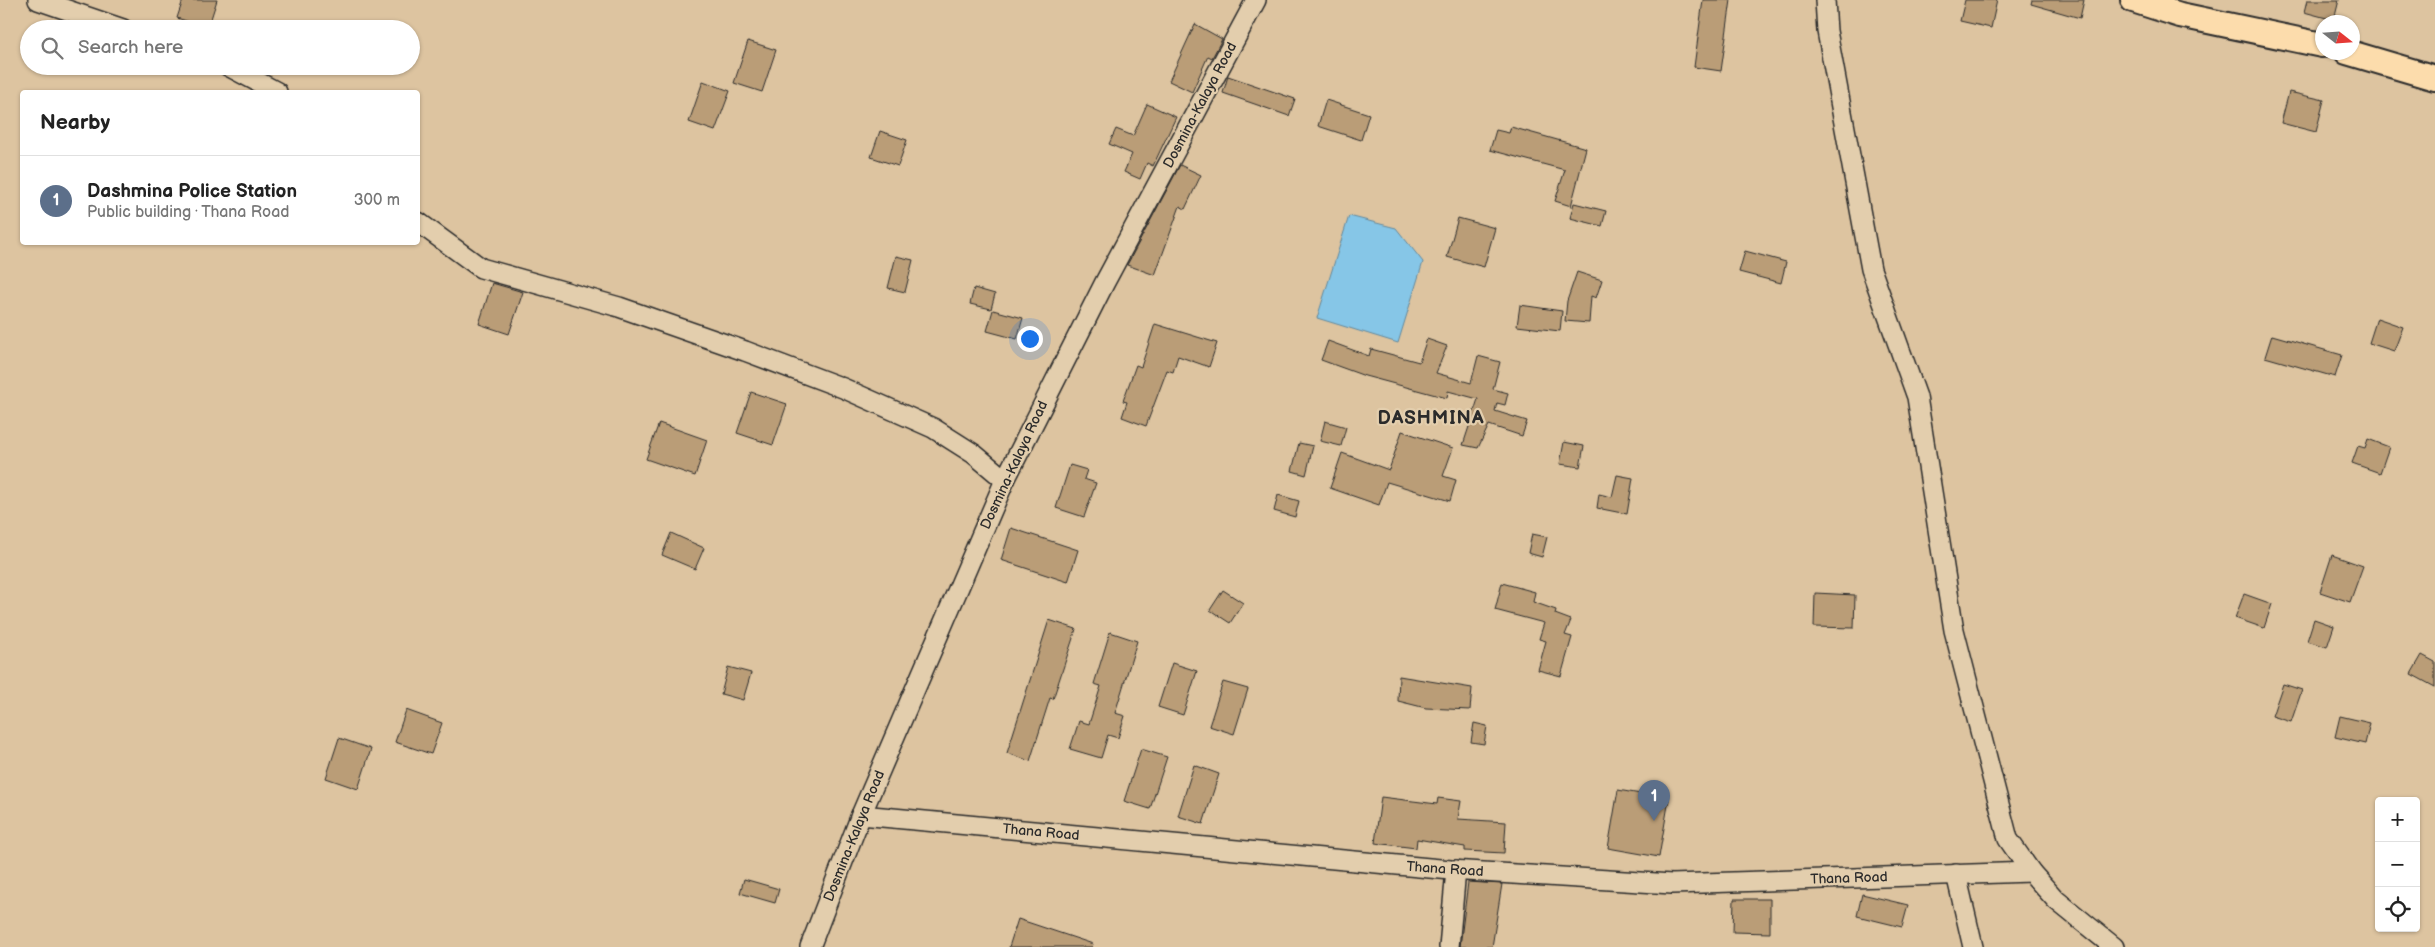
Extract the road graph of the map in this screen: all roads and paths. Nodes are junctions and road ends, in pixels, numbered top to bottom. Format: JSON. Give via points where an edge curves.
{"nodes":[{"id":1,"x":38,"y":0,"type":"edge"},
{"id":2,"x":1256,"y":0,"type":"edge"},
{"id":3,"x":1825,"y":0,"type":"edge"},
{"id":4,"x":2133,"y":0,"type":"edge"},
{"id":5,"x":97,"y":20,"type":"edge"},
{"id":6,"x":2315,"y":44,"type":"edge"},
{"id":7,"x":2360,"y":56,"type":"edge"},
{"id":8,"x":245,"y":75,"type":"edge"},
{"id":9,"x":2435,"y":78,"type":"edge"},
{"id":10,"x":273,"y":90,"type":"edge"},
{"id":11,"x":420,"y":223,"type":"edge"},
{"id":12,"x":1005,"y":480,"type":"junction"},
{"id":13,"x":860,"y":815,"type":"junction"},
{"id":14,"x":1456,"y":870,"type":"junction"},
{"id":15,"x":2031,"y":872,"type":"junction"},
{"id":16,"x":1956,"y":874,"type":"junction"},
{"id":17,"x":810,"y":947,"type":"edge"},
{"id":18,"x":1449,"y":947,"type":"edge"},
{"id":19,"x":1973,"y":947,"type":"edge"},
{"id":20,"x":2114,"y":947,"type":"edge"}],
"edges":[{"from":1,"to":5,"type":"street"},
{"from":2,"to":12,"type":"street","name":"Dosmina-Kalaya Road","via":[[1105,282]]},
{"from":3,"to":15,"type":"street","via":[[1827,31],[1870,270],[1917,397],[1954,630],[2008,839]]},
{"from":4,"to":6,"type":"main road","via":[[2180,15]]},
{"from":7,"to":9,"type":"main road"},
{"from":8,"to":10,"type":"street"},
{"from":11,"to":12,"type":"street","via":[[481,268],[619,307],[843,388],[933,428],[974,454]]},
{"from":12,"to":13,"type":"street","name":"Dosmina-Kalaya Road"},
{"from":13,"to":14,"type":"street","name":"Thana Road"},
{"from":13,"to":17,"type":"street","name":"Dosmina-Kalaya Road"},
{"from":14,"to":16,"type":"street","name":"Thana Road","via":[[1672,884]]},
{"from":14,"to":18,"type":"street"},
{"from":15,"to":16,"type":"street","name":"Thana Road"},
{"from":15,"to":20,"type":"street","via":[[2056,900]]},
{"from":16,"to":19,"type":"street"}]}
